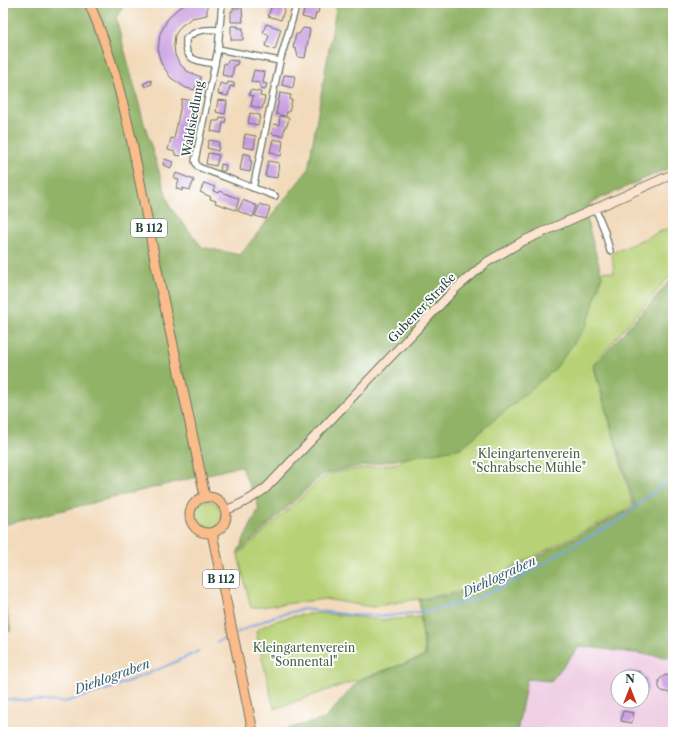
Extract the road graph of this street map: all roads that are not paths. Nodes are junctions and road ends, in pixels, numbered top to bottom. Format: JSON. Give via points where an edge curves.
{"nodes":[{"id":1,"x":89,"y":3,"type":"edge"},
{"id":2,"x":222,"y":3,"type":"edge"},
{"id":3,"x":297,"y":3,"type":"edge"},
{"id":4,"x":220,"y":30,"type":"junction"},
{"id":5,"x":218,"y":49,"type":"junction"},
{"id":6,"x":280,"y":61,"type":"junction"},
{"id":7,"x":215,"y":64,"type":"junction"},
{"id":8,"x":673,"y":174,"type":"edge"},
{"id":9,"x":252,"y":188,"type":"junction"},
{"id":10,"x":274,"y":196,"type":"dead end"},
{"id":11,"x":595,"y":208,"type":"junction"},
{"id":12,"x":610,"y":251,"type":"dead end"},
{"id":13,"x":205,"y":497,"type":"junction"},
{"id":14,"x":226,"y":510,"type":"junction"},
{"id":15,"x":212,"y":533,"type":"junction"},
{"id":16,"x":253,"y":732,"type":"edge"}],
"edges":[{"from":1,"to":13,"type":"main road","number":"B 112","via":[[111,61],[132,144]]},
{"from":2,"to":4,"type":"street","name":"Waldsiedlung"},
{"from":3,"to":6,"type":"street"},
{"from":4,"to":5,"type":"street","name":"Waldsiedlung"},
{"from":4,"to":7,"type":"street","via":[[199,30],[186,39],[188,56],[196,61]]},
{"from":5,"to":6,"type":"street"},
{"from":5,"to":7,"type":"street","name":"Waldsiedlung"},
{"from":6,"to":9,"type":"street"},
{"from":7,"to":9,"type":"street","name":"Waldsiedlung","via":[[195,161],[198,168]]},
{"from":8,"to":11,"type":"main road","name":"Gubener Straße"},
{"from":9,"to":10,"type":"street","name":"Waldsiedlung"},
{"from":11,"to":12,"type":"street"},
{"from":11,"to":14,"type":"main road","name":"Gubener Straße","via":[[523,241],[486,262],[455,289],[266,488],[252,499]]},
{"from":13,"to":14,"type":"main road","via":[[218,500]]},
{"from":13,"to":15,"type":"main road","via":[[193,504],[190,517],[197,530]]},
{"from":14,"to":15,"type":"main road","via":[[222,527]]},
{"from":15,"to":16,"type":"main road","number":"B 112"}]}
